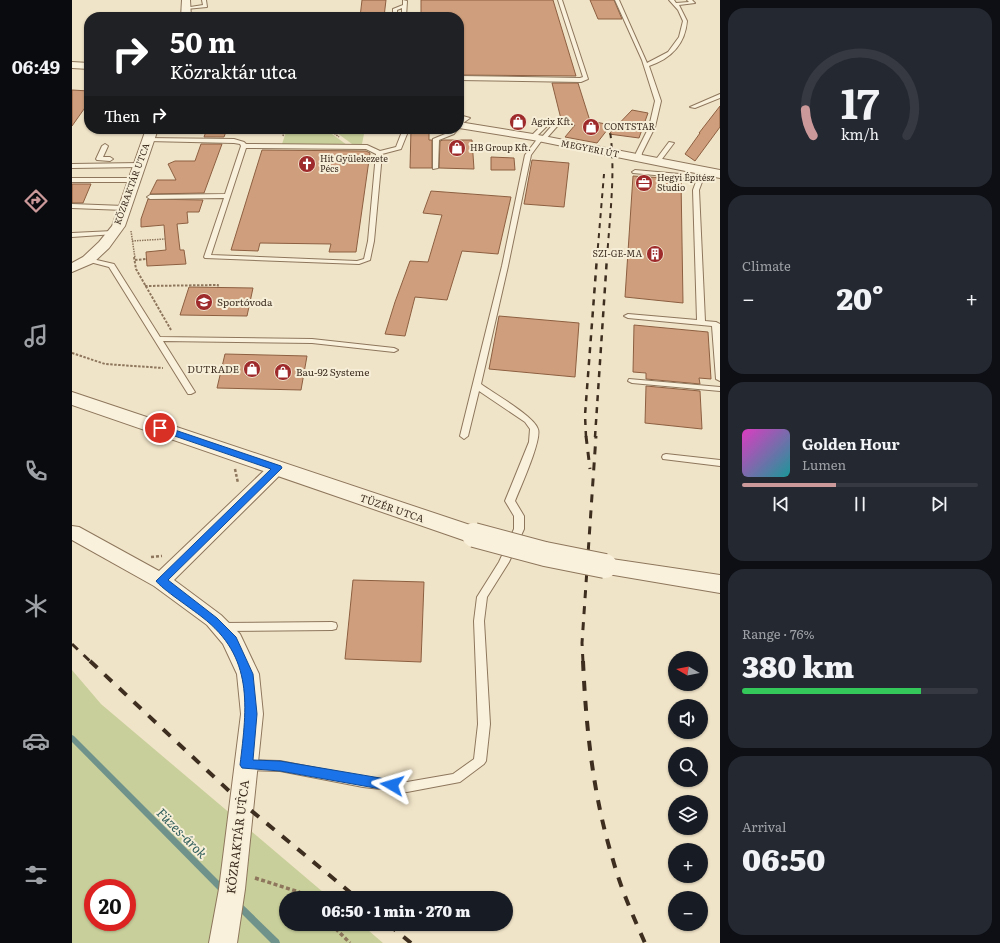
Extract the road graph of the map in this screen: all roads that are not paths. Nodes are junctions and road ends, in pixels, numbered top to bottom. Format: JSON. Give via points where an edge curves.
{"nodes":[{"id":1,"x":204,"y":0,"type":"edge"},
{"id":2,"x":405,"y":0,"type":"edge"},
{"id":3,"x":560,"y":0,"type":"edge"},
{"id":4,"x":618,"y":0,"type":"edge"},
{"id":5,"x":689,"y":0,"type":"edge"},
{"id":6,"x":673,"y":2,"type":"edge"},
{"id":7,"x":405,"y":6,"type":"junction"},
{"id":8,"x":186,"y":8,"type":"edge"},
{"id":9,"x":396,"y":12,"type":"edge"},
{"id":10,"x":404,"y":12,"type":"edge"},
{"id":11,"x":646,"y":64,"type":"junction"},
{"id":12,"x":72,"y":65,"type":"edge"},
{"id":13,"x":84,"y":66,"type":"edge"},
{"id":14,"x":464,"y":78,"type":"edge"},
{"id":15,"x":720,"y":96,"type":"edge"},
{"id":16,"x":693,"y":107,"type":"dead end"},
{"id":17,"x":550,"y":120,"type":"dead end"},
{"id":18,"x":558,"y":122,"type":"dead end"},
{"id":19,"x":464,"y":125,"type":"edge"},
{"id":20,"x":150,"y":134,"type":"edge"},
{"id":21,"x":404,"y":134,"type":"edge"},
{"id":22,"x":449,"y":134,"type":"edge"},
{"id":23,"x":538,"y":138,"type":"junction"},
{"id":24,"x":671,"y":143,"type":"dead end"},
{"id":25,"x":105,"y":146,"type":"dead end"},
{"id":26,"x":244,"y":146,"type":"junction"},
{"id":27,"x":379,"y":153,"type":"junction"},
{"id":28,"x":638,"y":159,"type":"junction"},
{"id":29,"x":140,"y":162,"type":"junction"},
{"id":30,"x":657,"y":162,"type":"junction"},
{"id":31,"x":72,"y":166,"type":"edge"},
{"id":32,"x":435,"y":168,"type":"dead end"},
{"id":33,"x":635,"y":172,"type":"dead end"},
{"id":34,"x":711,"y":175,"type":"edge"},
{"id":35,"x":72,"y":180,"type":"edge"},
{"id":36,"x":134,"y":180,"type":"junction"},
{"id":37,"x":227,"y":196,"type":"junction"},
{"id":38,"x":150,"y":197,"type":"dead end"},
{"id":39,"x":72,"y":206,"type":"edge"},
{"id":40,"x":124,"y":208,"type":"junction"},
{"id":41,"x":113,"y":233,"type":"junction"},
{"id":42,"x":72,"y":235,"type":"edge"},
{"id":43,"x":88,"y":260,"type":"junction"},
{"id":44,"x":72,"y":268,"type":"edge"},
{"id":45,"x":628,"y":316,"type":"dead end"},
{"id":46,"x":701,"y":323,"type":"junction"},
{"id":47,"x":158,"y":339,"type":"junction"},
{"id":48,"x":394,"y":350,"type":"dead end"},
{"id":49,"x":720,"y":379,"type":"edge"},
{"id":50,"x":632,"y":381,"type":"dead end"},
{"id":51,"x":476,"y":385,"type":"junction"},
{"id":52,"x":720,"y":389,"type":"edge"},
{"id":53,"x":191,"y":392,"type":"dead end"},
{"id":54,"x":72,"y":398,"type":"edge"},
{"id":55,"x":464,"y":436,"type":"dead end"},
{"id":56,"x":666,"y":457,"type":"dead end"},
{"id":57,"x":720,"y":463,"type":"edge"},
{"id":58,"x":277,"y":468,"type":"junction"},
{"id":59,"x":72,"y":532,"type":"edge"},
{"id":60,"x":161,"y":581,"type":"junction"},
{"id":61,"x":720,"y":584,"type":"edge"},
{"id":62,"x":332,"y":626,"type":"dead end"},
{"id":63,"x":220,"y":628,"type":"junction"},
{"id":64,"x":246,"y":765,"type":"junction"},
{"id":65,"x":225,"y":932,"type":"edge"}],
"edges":[{"from":1,"to":8,"type":"lane","via":[[205,6]]},
{"from":2,"to":7,"type":"lane"},
{"from":3,"to":14,"type":"lane","via":[[586,78]]},
{"from":4,"to":11,"type":"lane"},
{"from":5,"to":6,"type":"lane","via":[[693,3]]},
{"from":6,"to":11,"type":"lane","via":[[685,22],[682,36],[675,49],[655,62]]},
{"from":7,"to":9,"type":"lane","via":[[396,9]]},
{"from":7,"to":10,"type":"lane"},
{"from":11,"to":28,"type":"lane","via":[[658,101],[652,127]]},
{"from":12,"to":13,"type":"street"},
{"from":15,"to":16,"type":"lane"},
{"from":17,"to":23,"type":"lane"},
{"from":18,"to":23,"type":"lane"},
{"from":19,"to":23,"type":"street","name":"MEGYERI ÚT"},
{"from":20,"to":26,"type":"lane","via":[[164,141],[234,141]]},
{"from":20,"to":29,"type":"street","name":"KÖZRAKTÁR UTCA"},
{"from":21,"to":27,"type":"lane","via":[[398,148]]},
{"from":22,"to":32,"type":"lane","via":[[436,139]]},
{"from":23,"to":28,"type":"street","name":"MEGYERI ÚT"},
{"from":23,"to":51,"type":"lane","via":[[528,155],[505,266]]},
{"from":24,"to":30,"type":"lane"},
{"from":25,"to":29,"type":"lane","via":[[99,160]]},
{"from":26,"to":27,"type":"lane","via":[[367,147]]},
{"from":26,"to":37,"type":"lane"},
{"from":27,"to":37,"type":"lane","via":[[371,241],[367,260],[357,263],[208,257]]},
{"from":28,"to":30,"type":"street","name":"MEGYERI ÚT"},
{"from":29,"to":31,"type":"lane"},
{"from":29,"to":36,"type":"street","name":"KÖZRAKTÁR UTCA"},
{"from":30,"to":34,"type":"street","name":"MEGYERI ÚT"},
{"from":33,"to":34,"type":"lane"},
{"from":34,"to":46,"type":"lane","via":[[699,182],[696,190]]},
{"from":35,"to":36,"type":"lane"},
{"from":36,"to":40,"type":"street","name":"KÖZRAKTÁR UTCA"},
{"from":37,"to":38,"type":"lane"},
{"from":39,"to":40,"type":"lane"},
{"from":40,"to":41,"type":"street","name":"KÖZRAKTÁR UTCA"},
{"from":41,"to":42,"type":"lane"},
{"from":41,"to":43,"type":"street","name":"KÖZRAKTÁR UTCA"},
{"from":43,"to":44,"type":"street","name":"KÖZRAKTÁR UTCA"},
{"from":43,"to":47,"type":"lane","via":[[112,265]]},
{"from":45,"to":46,"type":"lane"},
{"from":46,"to":49,"type":"lane","via":[[716,324]]},
{"from":47,"to":48,"type":"lane","via":[[312,341]]},
{"from":47,"to":53,"type":"lane"},
{"from":50,"to":52,"type":"lane"},
{"from":51,"to":55,"type":"lane"},
{"from":51,"to":64,"type":"lane","via":[[528,420],[534,429],[533,442],[510,502],[519,516],[519,529],[504,562],[482,597],[479,621],[484,724],[480,761],[456,778],[407,787],[363,782],[280,766]]},
{"from":54,"to":58,"type":"street","name":"TÜZÉR UTCA"},
{"from":56,"to":57,"type":"lane"},
{"from":58,"to":60,"type":"street"},
{"from":58,"to":61,"type":"street","name":"TÜZÉR UTCA","bridge":true,"via":[[474,535],[545,554]]},
{"from":59,"to":60,"type":"street","name":"KÖZRAKTÁR UTCA"},
{"from":60,"to":63,"type":"street","name":"KÖZRAKTÁR UTCA","via":[[214,620]]},
{"from":62,"to":63,"type":"lane"},
{"from":63,"to":64,"type":"street","name":"KÖZRAKTÁR UTCA","via":[[232,640],[248,674],[252,714]]},
{"from":64,"to":65,"type":"street","name":"KÖZRAKTÁR UTCA"}]}
